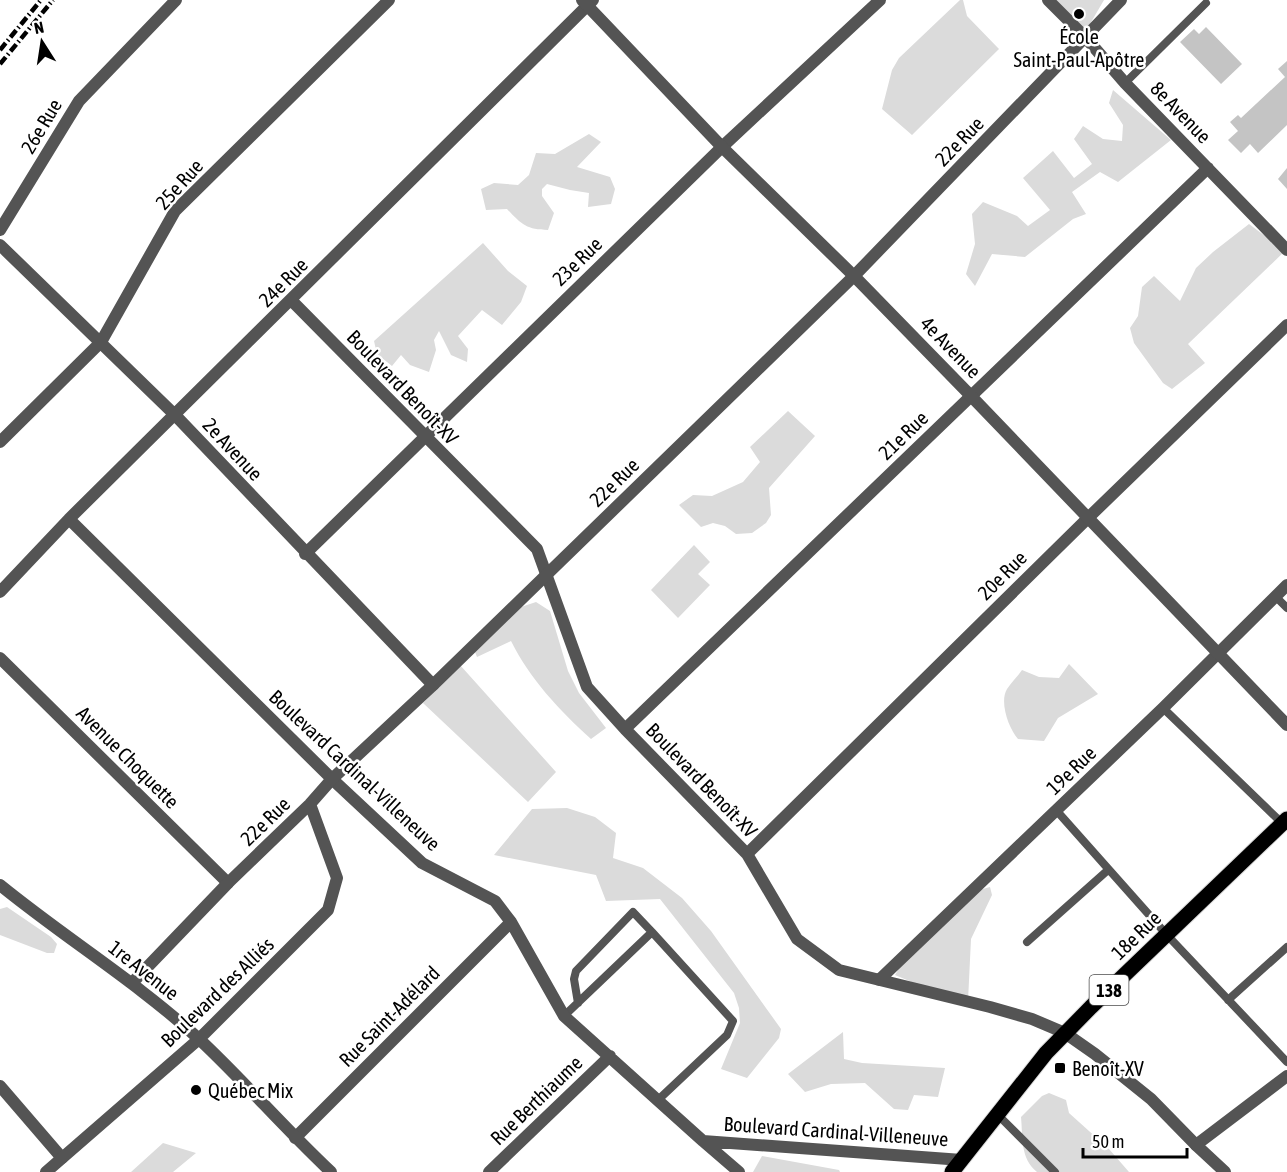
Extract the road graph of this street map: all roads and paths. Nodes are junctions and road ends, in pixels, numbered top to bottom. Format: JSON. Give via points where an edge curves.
{"nodes":[{"id":1,"x":176,"y":0,"type":"edge"},
{"id":2,"x":389,"y":0,"type":"edge"},
{"id":3,"x":880,"y":0,"type":"edge"},
{"id":4,"x":1048,"y":0,"type":"edge"},
{"id":5,"x":1119,"y":1,"type":"edge"},
{"id":6,"x":588,"y":2,"type":"edge"},
{"id":7,"x":1206,"y":3,"type":"dead end"},
{"id":8,"x":1086,"y":38,"type":"junction"},
{"id":9,"x":1125,"y":83,"type":"junction"},
{"id":10,"x":722,"y":147,"type":"junction"},
{"id":11,"x":1208,"y":168,"type":"junction"},
{"id":12,"x":0,"y":230,"type":"edge"},
{"id":13,"x":0,"y":245,"type":"edge"},
{"id":14,"x":1287,"y":250,"type":"edge"},
{"id":15,"x":854,"y":276,"type":"junction"},
{"id":16,"x":292,"y":301,"type":"junction"},
{"id":17,"x":1287,"y":325,"type":"edge"},
{"id":18,"x":101,"y":342,"type":"junction"},
{"id":19,"x":971,"y":396,"type":"junction"},
{"id":20,"x":175,"y":416,"type":"junction"},
{"id":21,"x":425,"y":437,"type":"junction"},
{"id":22,"x":0,"y":442,"type":"edge"},
{"id":23,"x":1089,"y":517,"type":"junction"},
{"id":24,"x":69,"y":519,"type":"junction"},
{"id":25,"x":305,"y":554,"type":"junction"},
{"id":26,"x":546,"y":575,"type":"junction"},
{"id":27,"x":1287,"y":585,"type":"edge"},
{"id":28,"x":0,"y":592,"type":"edge"},
{"id":29,"x":1275,"y":596,"type":"junction"},
{"id":30,"x":1287,"y":608,"type":"edge"},
{"id":31,"x":1219,"y":653,"type":"junction"},
{"id":32,"x":0,"y":658,"type":"edge"},
{"id":33,"x":433,"y":685,"type":"junction"},
{"id":34,"x":1163,"y":708,"type":"junction"},
{"id":35,"x":1287,"y":725,"type":"edge"},
{"id":36,"x":625,"y":729,"type":"junction"},
{"id":37,"x":332,"y":779,"type":"junction"},
{"id":38,"x":310,"y":804,"type":"junction"},
{"id":39,"x":1056,"y":810,"type":"junction"},
{"id":40,"x":1285,"y":824,"type":"edge"},
{"id":41,"x":747,"y":854,"type":"junction"},
{"id":42,"x":1108,"y":870,"type":"junction"},
{"id":43,"x":228,"y":883,"type":"junction"},
{"id":44,"x":0,"y":885,"type":"edge"},
{"id":45,"x":511,"y":922,"type":"junction"},
{"id":46,"x":652,"y":932,"type":"junction"},
{"id":47,"x":1167,"y":935,"type":"junction"},
{"id":48,"x":1027,"y":942,"type":"dead end"},
{"id":49,"x":1287,"y":947,"type":"edge"},
{"id":50,"x":879,"y":980,"type":"junction"},
{"id":51,"x":132,"y":983,"type":"junction"},
{"id":52,"x":1228,"y":1000,"type":"junction"},
{"id":53,"x":578,"y":1003,"type":"junction"},
{"id":54,"x":564,"y":1016,"type":"junction"},
{"id":55,"x":1065,"y":1033,"type":"junction"},
{"id":56,"x":199,"y":1039,"type":"junction"},
{"id":57,"x":610,"y":1056,"type":"junction"},
{"id":58,"x":1287,"y":1062,"type":"edge"},
{"id":59,"x":1287,"y":1077,"type":"edge"},
{"id":60,"x":0,"y":1086,"type":"edge"},
{"id":61,"x":658,"y":1100,"type":"junction"},
{"id":62,"x":998,"y":1115,"type":"junction"},
{"id":63,"x":295,"y":1138,"type":"junction"},
{"id":64,"x":703,"y":1141,"type":"junction"},
{"id":65,"x":1196,"y":1145,"type":"junction"},
{"id":66,"x":62,"y":1158,"type":"junction"},
{"id":67,"x":957,"y":1166,"type":"edge"},
{"id":68,"x":734,"y":1170,"type":"edge"},
{"id":69,"x":46,"y":1172,"type":"edge"},
{"id":70,"x":331,"y":1172,"type":"edge"},
{"id":71,"x":489,"y":1172,"type":"edge"},
{"id":72,"x":1054,"y":1172,"type":"edge"},
{"id":73,"x":1225,"y":1172,"type":"edge"}],
"edges":[{"from":1,"to":12,"type":"street","name":"26e Rue","via":[[79,101]]},
{"from":2,"to":18,"type":"street","name":"25e Rue","via":[[176,211]]},
{"from":3,"to":10,"type":"street","name":"23e Rue"},
{"from":4,"to":8,"type":"street","name":"8e Avenue"},
{"from":5,"to":8,"type":"street","name":"22e Rue"},
{"from":6,"to":10,"type":"street","name":"4e Avenue"},
{"from":6,"to":16,"type":"street","name":"24e Rue"},
{"from":7,"to":9,"type":"lane"},
{"from":8,"to":9,"type":"street","name":"8e Avenue"},
{"from":8,"to":15,"type":"street","name":"22e Rue"},
{"from":9,"to":11,"type":"street","name":"8e Avenue"},
{"from":10,"to":15,"type":"street","name":"4e Avenue"},
{"from":10,"to":21,"type":"street","name":"23e Rue"},
{"from":11,"to":14,"type":"street","name":"8e Avenue"},
{"from":11,"to":19,"type":"street","name":"21e Rue"},
{"from":13,"to":18,"type":"street","name":"2e Avenue"},
{"from":15,"to":19,"type":"street","name":"4e Avenue"},
{"from":15,"to":26,"type":"street","name":"22e Rue"},
{"from":16,"to":20,"type":"street","name":"24e Rue"},
{"from":16,"to":21,"type":"street","name":"Boulevard Benoît-XV"},
{"from":17,"to":23,"type":"street","name":"20e Rue"},
{"from":18,"to":20,"type":"street","name":"2e Avenue"},
{"from":18,"to":22,"type":"street","name":"25e Rue"},
{"from":19,"to":23,"type":"street","name":"4e Avenue"},
{"from":19,"to":36,"type":"street","name":"21e Rue"},
{"from":20,"to":24,"type":"street","name":"24e Rue"},
{"from":20,"to":25,"type":"street","name":"2e Avenue"},
{"from":21,"to":25,"type":"street","name":"23e Rue"},
{"from":21,"to":26,"type":"street","name":"Boulevard Benoît-XV","via":[[537,549]]},
{"from":23,"to":31,"type":"street","name":"4e Avenue"},
{"from":23,"to":41,"type":"street","name":"20e Rue"},
{"from":24,"to":28,"type":"street","name":"24e Rue"},
{"from":24,"to":37,"type":"street","name":"Boulevard Cardinal-Villeneuve"},
{"from":25,"to":33,"type":"street","name":"2e Avenue"},
{"from":26,"to":33,"type":"street","name":"22e Rue"},
{"from":26,"to":36,"type":"street","name":"Boulevard Benoît-XV","via":[[587,687]]},
{"from":27,"to":29,"type":"street","name":"19e Rue"},
{"from":29,"to":30,"type":"lane"},
{"from":29,"to":31,"type":"street","name":"19e Rue"},
{"from":31,"to":34,"type":"street","name":"19e Rue"},
{"from":31,"to":35,"type":"street","name":"4e Avenue"},
{"from":32,"to":43,"type":"street","name":"Avenue Choquette"},
{"from":33,"to":37,"type":"street","name":"22e Rue"},
{"from":34,"to":39,"type":"street","name":"19e Rue"},
{"from":34,"to":40,"type":"lane"},
{"from":36,"to":41,"type":"street","name":"Boulevard Benoît-XV"},
{"from":37,"to":38,"type":"street","name":"22e Rue"},
{"from":37,"to":45,"type":"street","name":"Boulevard Cardinal-Villeneuve","via":[[422,863],[495,901]]},
{"from":38,"to":43,"type":"street","name":"22e Rue"},
{"from":38,"to":56,"type":"street","name":"Boulevard des Alliés","via":[[337,878],[328,910]]},
{"from":39,"to":42,"type":"lane"},
{"from":39,"to":50,"type":"street","name":"19e Rue"},
{"from":40,"to":47,"type":"main road","name":"18e Rue","number":"138"},
{"from":41,"to":50,"type":"street","name":"Boulevard Benoît-XV","via":[[797,939],[839,970]]},
{"from":42,"to":47,"type":"lane"},
{"from":42,"to":48,"type":"lane"},
{"from":43,"to":51,"type":"street","name":"22e Rue"},
{"from":44,"to":51,"type":"street","name":"1re Avenue"},
{"from":45,"to":54,"type":"street","name":"Boulevard Cardinal-Villeneuve"},
{"from":45,"to":63,"type":"street","name":"Rue Saint-Adélard"},
{"from":46,"to":53,"type":"lane"},
{"from":46,"to":53,"type":"lane","via":[[633,912],[576,971]]},
{"from":46,"to":61,"type":"lane","via":[[733,1021],[727,1035]]},
{"from":47,"to":52,"type":"lane"},
{"from":47,"to":55,"type":"main road","name":"18e Rue","number":"138"},
{"from":49,"to":52,"type":"lane"},
{"from":50,"to":55,"type":"street","name":"Boulevard Benoît-XV","via":[[990,1007]]},
{"from":51,"to":56,"type":"street","name":"1re Avenue"},
{"from":52,"to":58,"type":"lane"},
{"from":53,"to":54,"type":"lane"},
{"from":54,"to":57,"type":"street","name":"Boulevard Cardinal-Villeneuve"},
{"from":55,"to":62,"type":"main road","name":"18e Rue","number":"138"},
{"from":55,"to":65,"type":"street","name":"Boulevard Benoît-XV","via":[[1151,1099]]},
{"from":56,"to":63,"type":"street","name":"1re Avenue"},
{"from":56,"to":66,"type":"street","name":"Boulevard des Alliés"},
{"from":57,"to":61,"type":"street","name":"Boulevard Cardinal-Villeneuve"},
{"from":57,"to":71,"type":"street","name":"Rue Berthiaume"},
{"from":59,"to":65,"type":"street"},
{"from":60,"to":66,"type":"street"},
{"from":61,"to":64,"type":"street","name":"Boulevard Cardinal-Villeneuve"},
{"from":62,"to":67,"type":"main road","name":"18e Rue","number":"138"},
{"from":62,"to":72,"type":"lane"},
{"from":63,"to":70,"type":"street","name":"1re Avenue"},
{"from":64,"to":67,"type":"street","name":"Boulevard Cardinal-Villeneuve"},
{"from":64,"to":68,"type":"street"},
{"from":65,"to":73,"type":"street","name":"Boulevard Benoît-XV"},
{"from":66,"to":69,"type":"street","name":"Boulevard des Alliés"}]}
